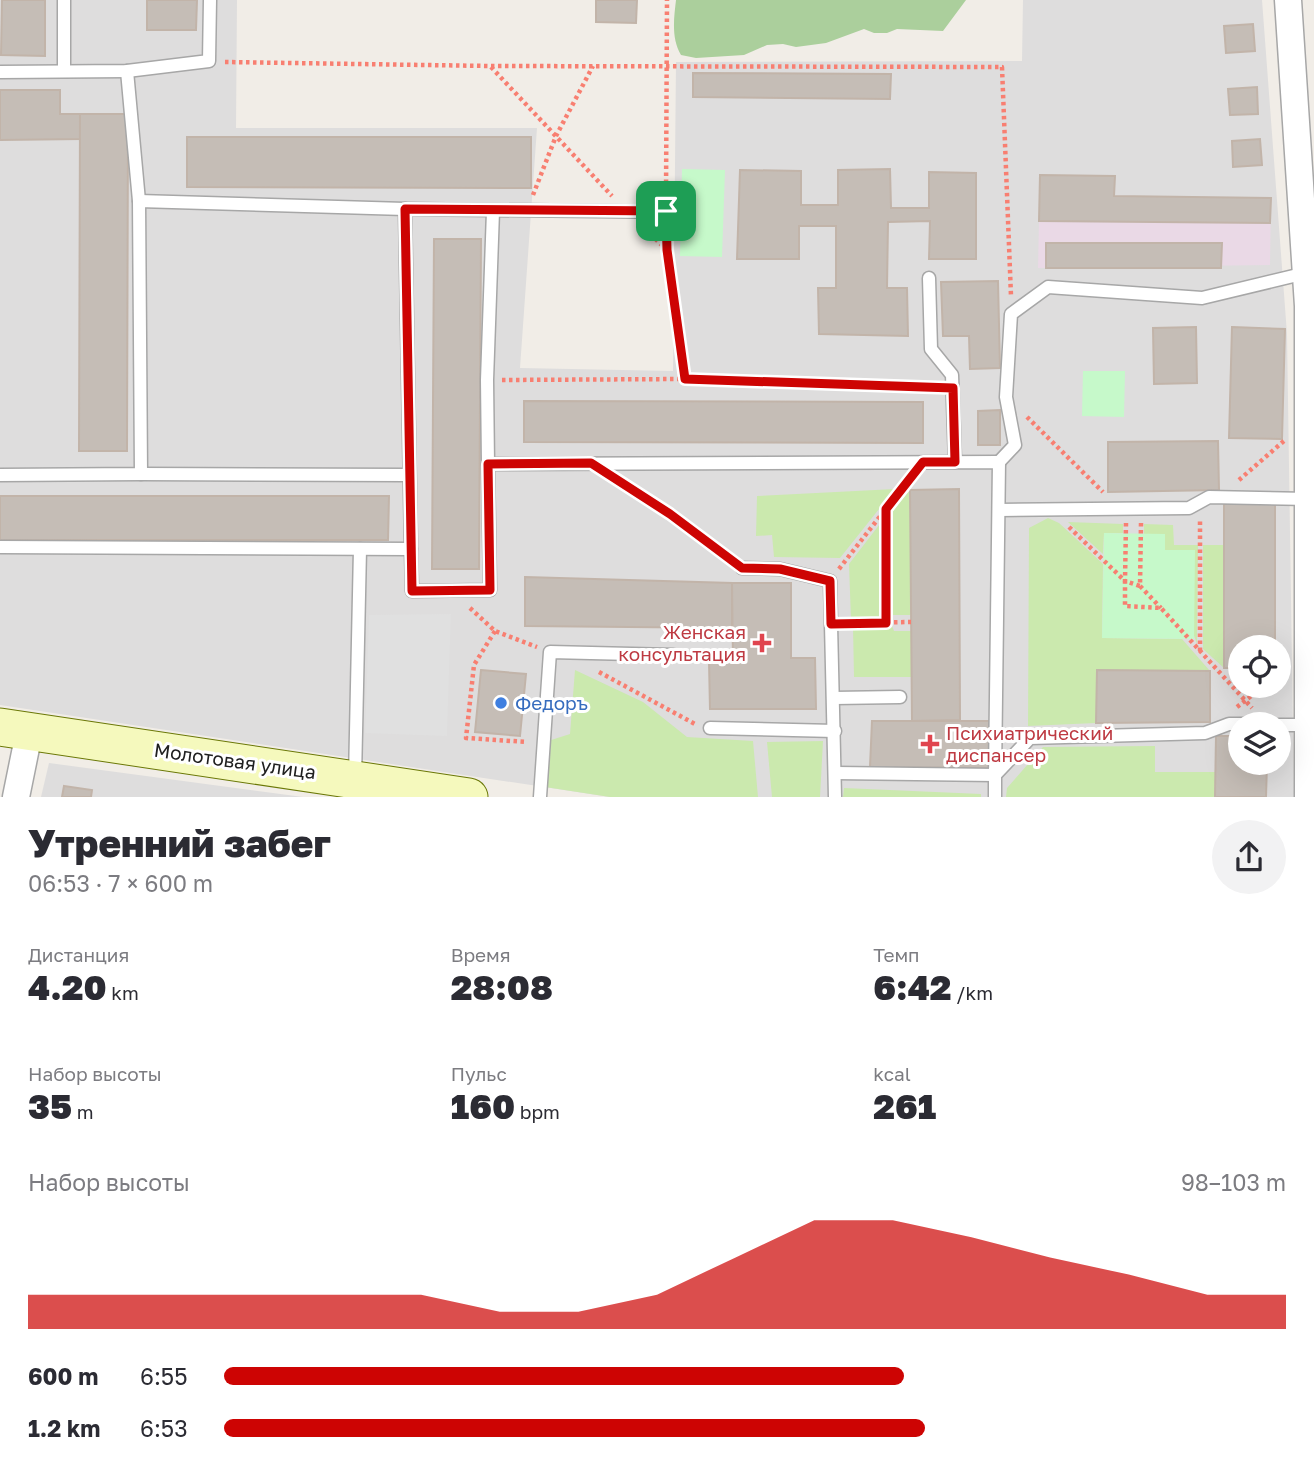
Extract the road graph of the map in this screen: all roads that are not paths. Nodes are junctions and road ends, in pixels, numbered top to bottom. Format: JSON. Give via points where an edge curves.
{"nodes":[{"id":1,"x":64,"y":0,"type":"edge"},
{"id":2,"x":210,"y":0,"type":"edge"},
{"id":3,"x":1288,"y":0,"type":"edge"},
{"id":4,"x":64,"y":70,"type":"junction"},
{"id":5,"x":127,"y":71,"type":"junction"},
{"id":6,"x":0,"y":72,"type":"edge"},
{"id":7,"x":139,"y":201,"type":"junction"},
{"id":8,"x":405,"y":209,"type":"junction"},
{"id":9,"x":493,"y":211,"type":"junction"},
{"id":10,"x":681,"y":212,"type":"dead end"},
{"id":11,"x":1306,"y":273,"type":"junction"},
{"id":12,"x":929,"y":278,"type":"dead end"},
{"id":13,"x":1311,"y":306,"type":"edge"},
{"id":14,"x":955,"y":462,"type":"junction"},
{"id":15,"x":999,"y":462,"type":"junction"},
{"id":16,"x":488,"y":464,"type":"junction"},
{"id":17,"x":141,"y":474,"type":"junction"},
{"id":18,"x":0,"y":475,"type":"edge"},
{"id":19,"x":409,"y":475,"type":"junction"},
{"id":20,"x":1310,"y":499,"type":"junction"},
{"id":21,"x":999,"y":510,"type":"junction"},
{"id":22,"x":0,"y":547,"type":"edge"},
{"id":23,"x":360,"y":549,"type":"junction"},
{"id":24,"x":411,"y":550,"type":"junction"},
{"id":25,"x":742,"y":568,"type":"road end"},
{"id":26,"x":1312,"y":568,"type":"edge"},
{"id":27,"x":673,"y":655,"type":"dead end"},
{"id":28,"x":900,"y":697,"type":"dead end"},
{"id":29,"x":834,"y":698,"type":"junction"},
{"id":30,"x":1311,"y":714,"type":"edge"},
{"id":31,"x":1291,"y":721,"type":"edge"},
{"id":32,"x":1228,"y":724,"type":"edge"},
{"id":33,"x":710,"y":728,"type":"road end"},
{"id":34,"x":15,"y":730,"type":"edge"},
{"id":35,"x":835,"y":731,"type":"junction"},
{"id":36,"x":836,"y":773,"type":"junction"},
{"id":37,"x":995,"y":775,"type":"junction"},
{"id":38,"x":355,"y":778,"type":"junction"},
{"id":39,"x":16,"y":797,"type":"edge"},
{"id":40,"x":469,"y":797,"type":"edge"},
{"id":41,"x":540,"y":797,"type":"edge"},
{"id":42,"x":835,"y":797,"type":"edge"},
{"id":43,"x":995,"y":797,"type":"edge"},
{"id":44,"x":1308,"y":797,"type":"edge"}],
"edges":[{"from":1,"to":4,"type":"lane"},
{"from":2,"to":5,"type":"lane","via":[[209,61]]},
{"from":3,"to":11,"type":"street"},
{"from":4,"to":5,"type":"lane"},
{"from":4,"to":6,"type":"lane"},
{"from":5,"to":7,"type":"lane"},
{"from":7,"to":8,"type":"lane"},
{"from":7,"to":17,"type":"lane"},
{"from":8,"to":9,"type":"lane"},
{"from":8,"to":19,"type":"lane"},
{"from":9,"to":10,"type":"lane"},
{"from":9,"to":16,"type":"lane"},
{"from":11,"to":13,"type":"street"},
{"from":11,"to":15,"type":"lane","via":[[1202,298],[1048,287],[1011,314],[1006,397],[1015,445]]},
{"from":12,"to":14,"type":"lane","via":[[931,349],[953,375]]},
{"from":13,"to":20,"type":"street"},
{"from":14,"to":15,"type":"lane"},
{"from":14,"to":16,"type":"lane"},
{"from":15,"to":21,"type":"lane"},
{"from":16,"to":24,"type":"lane","via":[[490,590],[412,591]]},
{"from":17,"to":18,"type":"lane"},
{"from":17,"to":19,"type":"lane"},
{"from":19,"to":24,"type":"lane"},
{"from":20,"to":21,"type":"lane","via":[[1217,498],[1189,508]]},
{"from":20,"to":26,"type":"street"},
{"from":21,"to":37,"type":"lane"},
{"from":22,"to":23,"type":"lane"},
{"from":23,"to":24,"type":"lane"},
{"from":23,"to":38,"type":"lane"},
{"from":25,"to":29,"type":"lane","via":[[780,569],[830,581]]},
{"from":26,"to":30,"type":"street"},
{"from":27,"to":41,"type":"lane","via":[[556,652],[541,743]]},
{"from":28,"to":29,"type":"lane"},
{"from":29,"to":35,"type":"lane"},
{"from":30,"to":31,"type":"lane"},
{"from":30,"to":44,"type":"street"},
{"from":32,"to":37,"type":"lane","via":[[1205,733],[1030,738]]},
{"from":33,"to":35,"type":"lane"},
{"from":34,"to":38,"type":"street","name":"Молотовая улица"},
{"from":34,"to":39,"type":"street"},
{"from":35,"to":36,"type":"lane"},
{"from":36,"to":37,"type":"lane"},
{"from":36,"to":42,"type":"lane"},
{"from":37,"to":43,"type":"lane"},
{"from":38,"to":40,"type":"street","name":"Молотовая улица"}]}
